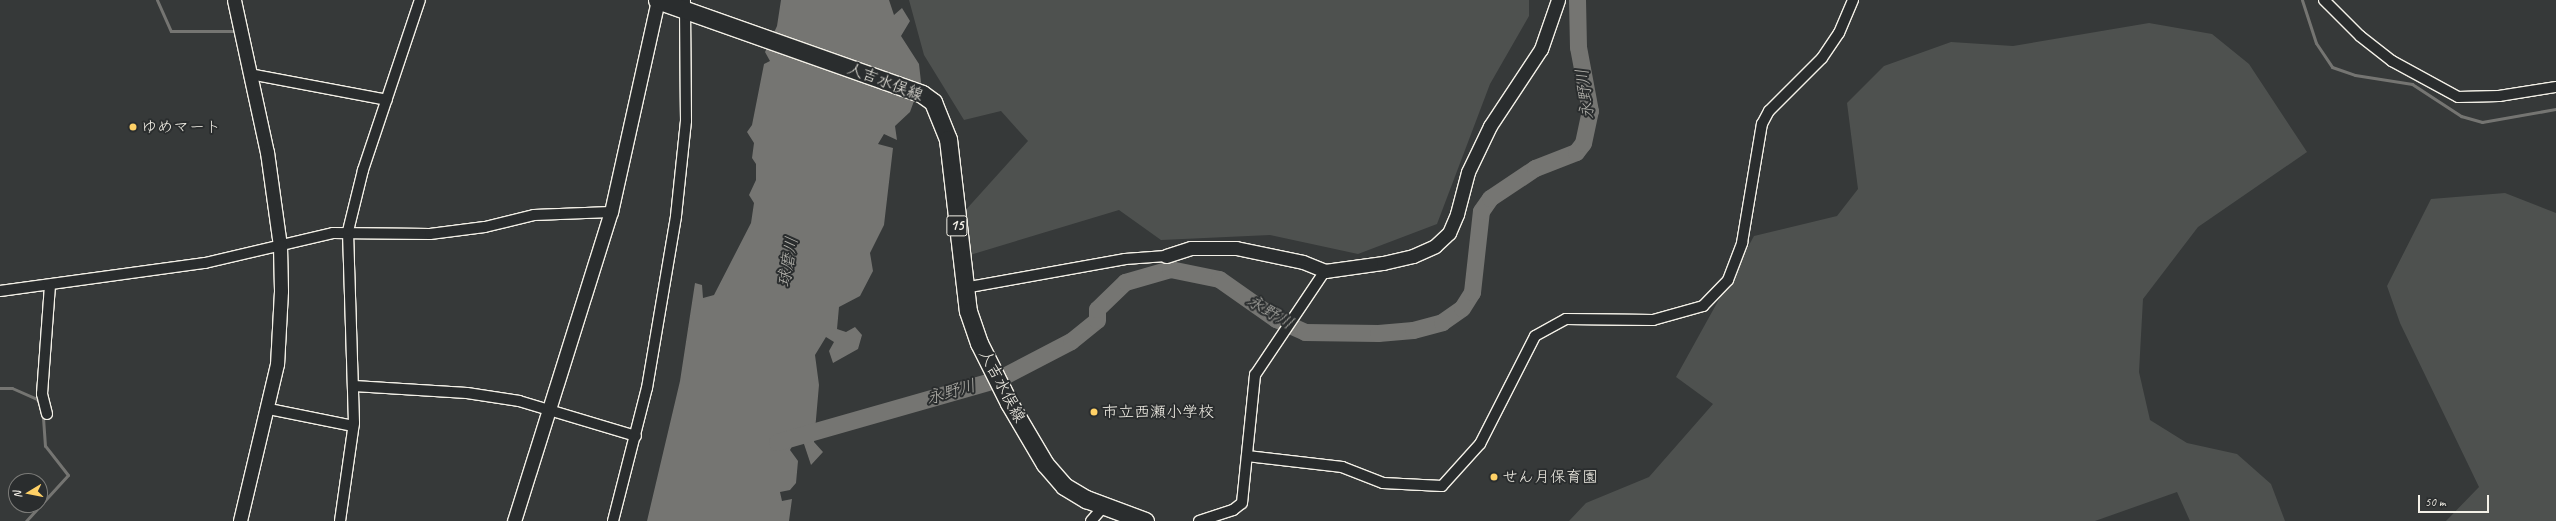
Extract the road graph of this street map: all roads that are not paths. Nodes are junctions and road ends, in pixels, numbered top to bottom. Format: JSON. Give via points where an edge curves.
{"nodes":[{"id":1,"x":234,"y":0,"type":"edge"},
{"id":2,"x":420,"y":0,"type":"edge"},
{"id":3,"x":658,"y":0,"type":"edge"},
{"id":4,"x":1558,"y":0,"type":"edge"},
{"id":5,"x":1853,"y":0,"type":"edge"},
{"id":6,"x":2324,"y":0,"type":"edge"},
{"id":7,"x":687,"y":7,"type":"edge"},
{"id":8,"x":250,"y":74,"type":"junction"},
{"id":9,"x":2556,"y":87,"type":"edge"},
{"id":10,"x":387,"y":100,"type":"junction"},
{"id":11,"x":611,"y":212,"type":"junction"},
{"id":12,"x":348,"y":231,"type":"junction"},
{"id":13,"x":280,"y":246,"type":"junction"},
{"id":14,"x":1166,"y":256,"type":"joint"},
{"id":15,"x":1325,"y":271,"type":"junction"},
{"id":16,"x":50,"y":285,"type":"junction"},
{"id":17,"x":964,"y":288,"type":"junction"},
{"id":18,"x":0,"y":291,"type":"edge"},
{"id":19,"x":354,"y":386,"type":"junction"},
{"id":20,"x":269,"y":409,"type":"junction"},
{"id":21,"x":549,"y":412,"type":"junction"},
{"id":22,"x":47,"y":414,"type":"dead end"},
{"id":23,"x":353,"y":426,"type":"junction"},
{"id":24,"x":636,"y":436,"type":"junction"},
{"id":25,"x":1247,"y":456,"type":"junction"},
{"id":26,"x":1104,"y":506,"type":"junction"},
{"id":27,"x":240,"y":521,"type":"edge"},
{"id":28,"x":343,"y":521,"type":"edge"},
{"id":29,"x":514,"y":521,"type":"edge"},
{"id":30,"x":613,"y":521,"type":"edge"},
{"id":31,"x":1090,"y":521,"type":"edge"},
{"id":32,"x":1145,"y":521,"type":"edge"},
{"id":33,"x":1200,"y":521,"type":"edge"}],
"edges":[{"from":1,"to":8,"type":"street"},
{"from":2,"to":10,"type":"street"},
{"from":3,"to":7,"type":"main road","name":"人吉水俣線","number":"15"},
{"from":3,"to":11,"type":"street"},
{"from":4,"to":15,"type":"street","via":[[1541,50],[1478,148],[1449,233],[1435,246],[1413,256]]},
{"from":5,"to":25,"type":"street","via":[[1839,33],[1822,58],[1769,111],[1762,124],[1742,243],[1728,280],[1703,306],[1653,320],[1566,319],[1535,336],[1480,444],[1442,486],[1383,483],[1342,466]]},
{"from":6,"to":9,"type":"street","via":[[2355,32],[2392,61],[2458,97],[2499,96]]},
{"from":7,"to":17,"type":"main road","name":"人吉水俣線","number":"15","via":[[922,94],[933,102],[948,139]]},
{"from":7,"to":24,"type":"street","via":[[686,121],[676,216]]},
{"from":8,"to":10,"type":"street"},
{"from":8,"to":13,"type":"street","via":[[267,152]]},
{"from":10,"to":12,"type":"street","via":[[363,170]]},
{"from":11,"to":12,"type":"street","via":[[534,215],[485,227],[430,234]]},
{"from":11,"to":21,"type":"street"},
{"from":12,"to":13,"type":"street"},
{"from":12,"to":19,"type":"street"},
{"from":13,"to":16,"type":"street","via":[[205,263]]},
{"from":13,"to":20,"type":"street","via":[[277,364]]},
{"from":14,"to":15,"type":"street","via":[[1191,248],[1236,248],[1304,262]]},
{"from":14,"to":17,"type":"street","via":[[1125,259]]},
{"from":15,"to":25,"type":"street","via":[[1255,375]]},
{"from":16,"to":18,"type":"street"},
{"from":16,"to":22,"type":"street","via":[[42,394]]},
{"from":17,"to":26,"type":"main road","name":"人吉水俣線","number":"15","via":[[968,311],[989,362],[1002,390],[1045,464],[1064,486]]},
{"from":19,"to":21,"type":"street","via":[[467,394],[518,401]]},
{"from":19,"to":23,"type":"street"},
{"from":20,"to":23,"type":"street"},
{"from":20,"to":27,"type":"street"},
{"from":21,"to":24,"type":"street"},
{"from":21,"to":29,"type":"street"},
{"from":23,"to":28,"type":"street"},
{"from":24,"to":30,"type":"street"},
{"from":25,"to":33,"type":"street","via":[[1242,503],[1233,510]]},
{"from":26,"to":31,"type":"street"},
{"from":26,"to":32,"type":"main road","name":"人吉水俣線","number":"15"}]}
